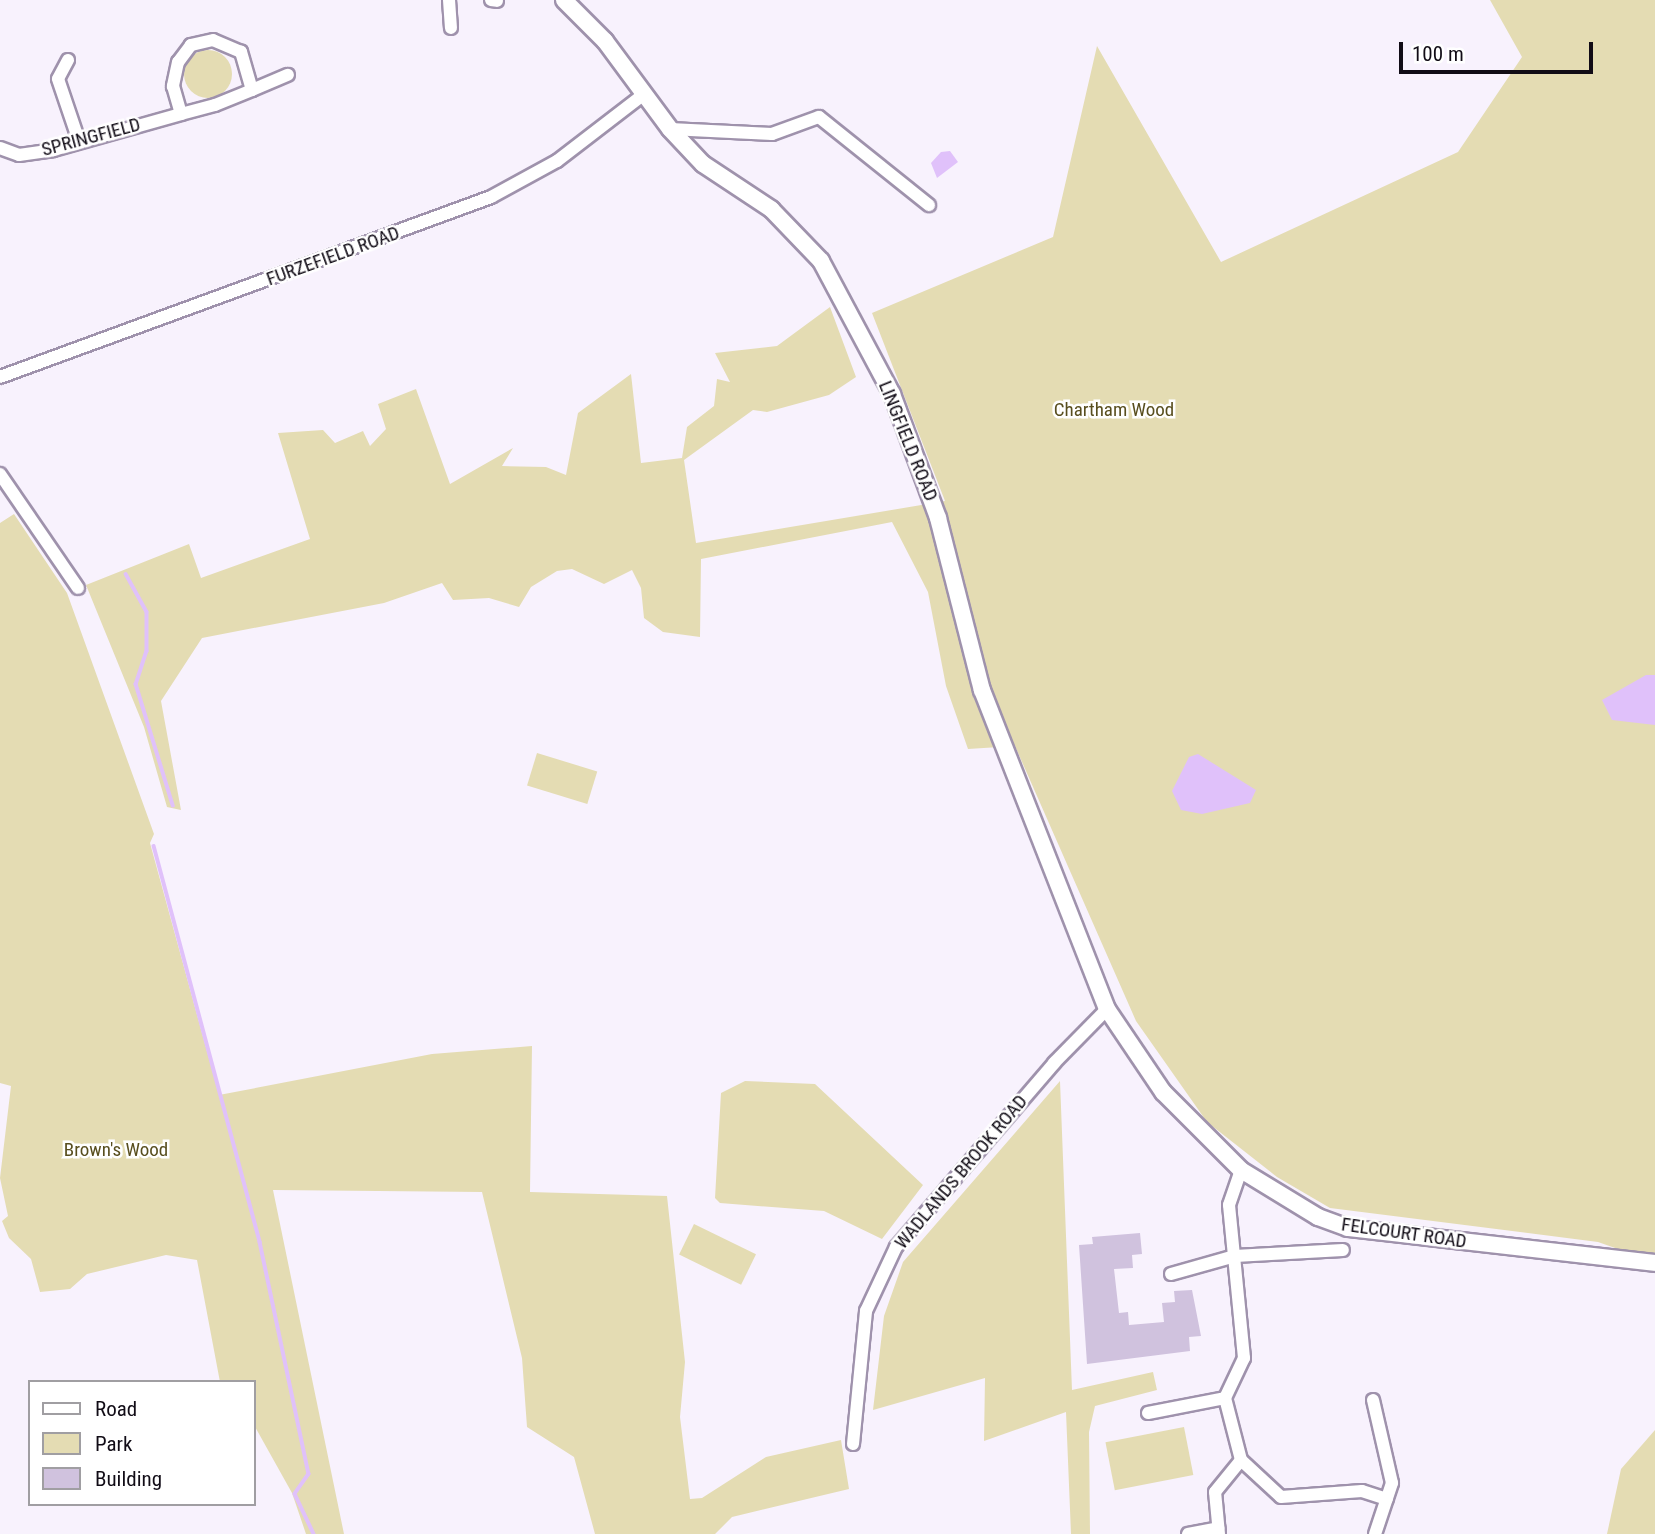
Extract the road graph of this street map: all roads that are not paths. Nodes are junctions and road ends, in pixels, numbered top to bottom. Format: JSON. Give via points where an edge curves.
{"nodes":[{"id":1,"x":449,"y":0,"type":"edge"},
{"id":2,"x":564,"y":0,"type":"edge"},
{"id":3,"x":451,"y":28,"type":"dead end"},
{"id":4,"x":68,"y":60,"type":"dead end"},
{"id":5,"x":288,"y":75,"type":"dead end"},
{"id":6,"x":252,"y":90,"type":"junction"},
{"id":7,"x":644,"y":94,"type":"junction"},
{"id":8,"x":181,"y":114,"type":"junction"},
{"id":9,"x":670,"y":130,"type":"junction"},
{"id":10,"x":79,"y":141,"type":"junction"},
{"id":11,"x":0,"y":148,"type":"edge"},
{"id":12,"x":929,"y":205,"type":"dead end"},
{"id":13,"x":0,"y":377,"type":"edge"},
{"id":14,"x":0,"y":474,"type":"edge"},
{"id":15,"x":78,"y":588,"type":"dead end"},
{"id":16,"x":1097,"y":979,"type":"joint"},
{"id":17,"x":1107,"y":1009,"type":"junction"},
{"id":18,"x":1241,"y":1170,"type":"junction"},
{"id":19,"x":1343,"y":1250,"type":"dead end"},
{"id":20,"x":1235,"y":1256,"type":"junction"},
{"id":21,"x":1655,"y":1264,"type":"edge"},
{"id":22,"x":1171,"y":1274,"type":"dead end"},
{"id":23,"x":1225,"y":1398,"type":"junction"},
{"id":24,"x":1373,"y":1399,"type":"dead end"},
{"id":25,"x":1149,"y":1413,"type":"dead end"},
{"id":26,"x":853,"y":1444,"type":"dead end"},
{"id":27,"x":1241,"y":1460,"type":"junction"},
{"id":28,"x":1387,"y":1499,"type":"junction"},
{"id":29,"x":1219,"y":1531,"type":"edge"},
{"id":30,"x":1188,"y":1534,"type":"edge"},
{"id":31,"x":1374,"y":1534,"type":"edge"}],
"edges":[{"from":1,"to":3,"type":"street"},
{"from":2,"to":7,"type":"street","name":"LINGFIELD ROAD","via":[[605,41]]},
{"from":4,"to":10,"type":"street","via":[[58,79]]},
{"from":5,"to":6,"type":"street","name":"SPRINGFIELD"},
{"from":6,"to":8,"type":"street","name":"SPRINGFIELD"},
{"from":6,"to":8,"type":"street","via":[[249,69],[229,43],[191,45],[178,62],[173,86]]},
{"from":7,"to":9,"type":"street","name":"LINGFIELD ROAD"},
{"from":7,"to":13,"type":"street","name":"FURZEFIELD ROAD","via":[[557,161],[491,197]]},
{"from":8,"to":10,"type":"street","name":"SPRINGFIELD"},
{"from":9,"to":12,"type":"street","via":[[772,134],[819,117]]},
{"from":9,"to":16,"type":"street","name":"LINGFIELD ROAD","via":[[703,164],[799,232],[821,261],[892,394],[938,518],[982,690]]},
{"from":10,"to":11,"type":"street","name":"SPRINGFIELD","via":[[19,155]]},
{"from":14,"to":15,"type":"street"},
{"from":16,"to":17,"type":"street","name":"FELCOURT ROAD"},
{"from":17,"to":18,"type":"street","name":"FELCOURT ROAD","via":[[1163,1093]]},
{"from":17,"to":26,"type":"street","name":"WADLANDS BROOK ROAD","via":[[1045,1072],[896,1247],[866,1311]]},
{"from":18,"to":20,"type":"street","via":[[1228,1205]]},
{"from":18,"to":21,"type":"street","name":"FELCOURT ROAD","via":[[1318,1217],[1348,1228]]},
{"from":19,"to":20,"type":"street"},
{"from":20,"to":22,"type":"street"},
{"from":20,"to":23,"type":"street","via":[[1244,1358]]},
{"from":23,"to":25,"type":"street"},
{"from":23,"to":27,"type":"street"},
{"from":24,"to":28,"type":"street","via":[[1392,1483]]},
{"from":27,"to":28,"type":"street","via":[[1281,1497],[1362,1491]]},
{"from":27,"to":29,"type":"street","via":[[1215,1492]]},
{"from":28,"to":31,"type":"street"},
{"from":29,"to":30,"type":"street"}]}
